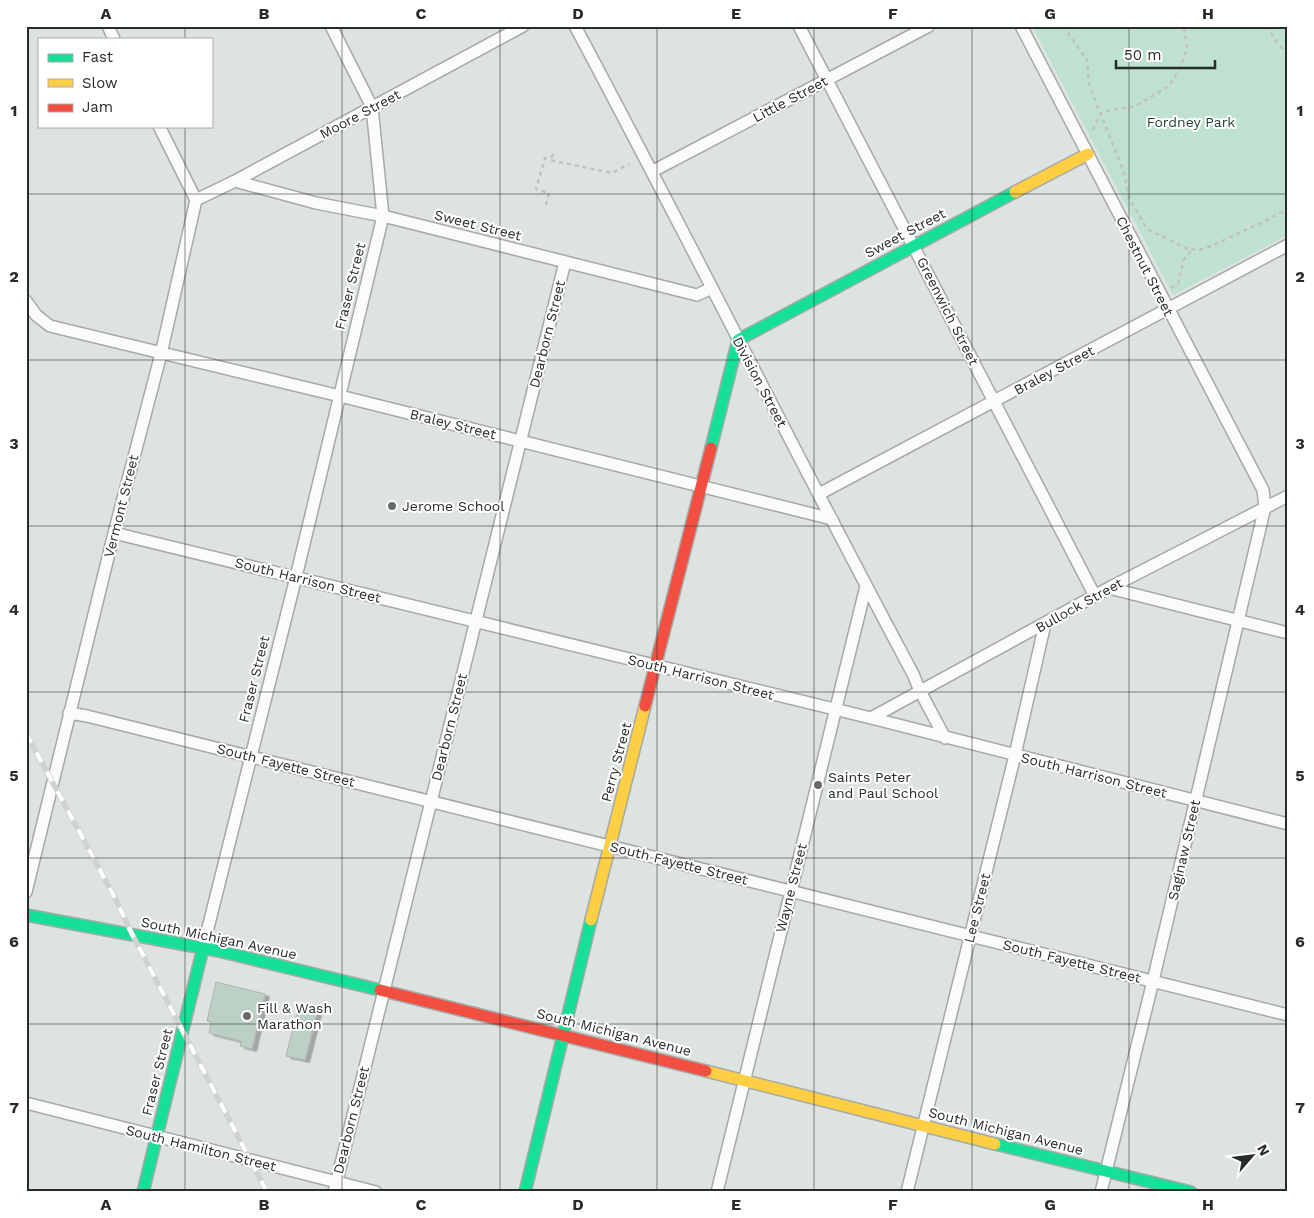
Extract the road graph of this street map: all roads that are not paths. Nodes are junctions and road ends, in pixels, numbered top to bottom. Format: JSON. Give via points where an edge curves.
{"nodes":[{"id":1,"x":108,"y":26,"type":"edge"},
{"id":2,"x":331,"y":26,"type":"edge"},
{"id":3,"x":523,"y":26,"type":"edge"},
{"id":4,"x":575,"y":26,"type":"edge"},
{"id":5,"x":799,"y":26,"type":"edge"},
{"id":6,"x":929,"y":26,"type":"edge"},
{"id":7,"x":1021,"y":26,"type":"edge"},
{"id":8,"x":114,"y":38,"type":"edge"},
{"id":9,"x":826,"y":80,"type":"junction"},
{"id":10,"x":372,"y":107,"type":"junction"},
{"id":11,"x":160,"y":128,"type":"edge"},
{"id":12,"x":1088,"y":154,"type":"junction"},
{"id":13,"x":652,"y":171,"type":"junction"},
{"id":14,"x":235,"y":181,"type":"junction"},
{"id":15,"x":196,"y":200,"type":"junction"},
{"id":16,"x":383,"y":216,"type":"junction"},
{"id":17,"x":914,"y":245,"type":"junction"},
{"id":18,"x":1288,"y":245,"type":"edge"},
{"id":19,"x":565,"y":262,"type":"junction"},
{"id":20,"x":712,"y":288,"type":"junction"},
{"id":21,"x":26,"y":301,"type":"edge"},
{"id":22,"x":1167,"y":308,"type":"junction"},
{"id":23,"x":738,"y":340,"type":"junction"},
{"id":24,"x":160,"y":354,"type":"junction"},
{"id":25,"x":340,"y":396,"type":"junction"},
{"id":26,"x":994,"y":402,"type":"junction"},
{"id":27,"x":520,"y":441,"type":"junction"},
{"id":28,"x":700,"y":486,"type":"junction"},
{"id":29,"x":819,"y":494,"type":"junction"},
{"id":30,"x":1288,"y":496,"type":"edge"},
{"id":31,"x":1265,"y":507,"type":"junction"},
{"id":32,"x":832,"y":519,"type":"junction"},
{"id":33,"x":114,"y":533,"type":"junction"},
{"id":34,"x":296,"y":577,"type":"junction"},
{"id":35,"x":866,"y":586,"type":"junction"},
{"id":36,"x":1109,"y":588,"type":"junction"},
{"id":37,"x":1095,"y":596,"type":"junction"},
{"id":38,"x":475,"y":621,"type":"junction"},
{"id":39,"x":1238,"y":621,"type":"junction"},
{"id":40,"x":1045,"y":624,"type":"junction"},
{"id":41,"x":1288,"y":633,"type":"edge"},
{"id":42,"x":656,"y":665,"type":"junction"},
{"id":43,"x":920,"y":691,"type":"junction"},
{"id":44,"x":835,"y":710,"type":"junction"},
{"id":45,"x":69,"y":713,"type":"junction"},
{"id":46,"x":871,"y":718,"type":"junction"},
{"id":47,"x":945,"y":738,"type":"junction"},
{"id":48,"x":250,"y":756,"type":"junction"},
{"id":49,"x":1015,"y":756,"type":"junction"},
{"id":50,"x":430,"y":801,"type":"junction"},
{"id":51,"x":1196,"y":801,"type":"junction"},
{"id":52,"x":1288,"y":824,"type":"edge"},
{"id":53,"x":610,"y":845,"type":"junction"},
{"id":54,"x":790,"y":891,"type":"junction"},
{"id":55,"x":26,"y":892,"type":"edge"},
{"id":56,"x":26,"y":915,"type":"edge"},
{"id":57,"x":970,"y":936,"type":"junction"},
{"id":58,"x":203,"y":948,"type":"junction"},
{"id":59,"x":1154,"y":981,"type":"junction"},
{"id":60,"x":383,"y":991,"type":"junction"},
{"id":61,"x":1288,"y":1015,"type":"edge"},
{"id":62,"x":562,"y":1034,"type":"junction"},
{"id":63,"x":744,"y":1080,"type":"junction"},
{"id":64,"x":26,"y":1103,"type":"edge"},
{"id":65,"x":923,"y":1126,"type":"junction"},
{"id":66,"x":156,"y":1136,"type":"junction"},
{"id":67,"x":1107,"y":1171,"type":"junction"},
{"id":68,"x":335,"y":1187,"type":"edge"},
{"id":69,"x":143,"y":1192,"type":"edge"},
{"id":70,"x":376,"y":1192,"type":"edge"},
{"id":71,"x":525,"y":1192,"type":"edge"},
{"id":72,"x":717,"y":1192,"type":"edge"},
{"id":73,"x":907,"y":1192,"type":"edge"},
{"id":74,"x":1101,"y":1192,"type":"edge"},
{"id":75,"x":1190,"y":1192,"type":"edge"}],
"edges":[{"from":1,"to":8,"type":"street"},
{"from":2,"to":10,"type":"street"},
{"from":3,"to":10,"type":"street","name":"Moore Street"},
{"from":4,"to":13,"type":"street","name":"Division Street"},
{"from":5,"to":9,"type":"street","name":"Greenwich Street"},
{"from":6,"to":9,"type":"street","name":"Little Street"},
{"from":7,"to":12,"type":"street","name":"Chestnut Street"},
{"from":9,"to":13,"type":"street","name":"Little Street"},
{"from":9,"to":17,"type":"street","name":"Greenwich Street"},
{"from":10,"to":14,"type":"street","name":"Moore Street"},
{"from":10,"to":16,"type":"street","name":"Fraser Street"},
{"from":11,"to":15,"type":"street"},
{"from":12,"to":17,"type":"street","name":"Sweet Street"},
{"from":12,"to":22,"type":"street","name":"Chestnut Street"},
{"from":13,"to":20,"type":"street","name":"Division Street"},
{"from":14,"to":15,"type":"street","name":"Moore Street"},
{"from":14,"to":16,"type":"street","name":"Sweet Street","via":[[316,203]]},
{"from":15,"to":24,"type":"street","name":"Vermont Street"},
{"from":16,"to":19,"type":"street","name":"Sweet Street"},
{"from":16,"to":25,"type":"street","name":"Fraser Street"},
{"from":17,"to":23,"type":"street","name":"Sweet Street"},
{"from":17,"to":26,"type":"street","name":"Greenwich Street"},
{"from":18,"to":22,"type":"street","name":"Braley Street"},
{"from":19,"to":20,"type":"street","name":"Sweet Street","via":[[697,295]]},
{"from":19,"to":27,"type":"street","name":"Dearborn Street"},
{"from":20,"to":23,"type":"street","name":"Division Street"},
{"from":21,"to":24,"type":"street","name":"Braley Street","via":[[50,326]]},
{"from":22,"to":26,"type":"street","name":"Braley Street"},
{"from":22,"to":31,"type":"street","name":"Chestnut Street","via":[[1263,490]]},
{"from":23,"to":28,"type":"street","name":"Perry Street"},
{"from":23,"to":29,"type":"street","name":"Division Street"},
{"from":24,"to":25,"type":"street","name":"Braley Street"},
{"from":24,"to":33,"type":"street","name":"Vermont Street"},
{"from":25,"to":27,"type":"street","name":"Braley Street"},
{"from":25,"to":34,"type":"street","name":"Fraser Street"},
{"from":26,"to":29,"type":"street","name":"Braley Street"},
{"from":26,"to":37,"type":"street","name":"Greenwich Street"},
{"from":27,"to":28,"type":"street","name":"Braley Street"},
{"from":27,"to":38,"type":"street","name":"Dearborn Street"},
{"from":28,"to":32,"type":"street","name":"Braley Street"},
{"from":28,"to":42,"type":"street","name":"Perry Street"},
{"from":29,"to":32,"type":"street","name":"Division Street"},
{"from":30,"to":31,"type":"street","name":"Bullock Street"},
{"from":31,"to":36,"type":"street","name":"Bullock Street"},
{"from":31,"to":39,"type":"street","name":"Saginaw Street"},
{"from":32,"to":35,"type":"street","name":"Division Street"},
{"from":33,"to":34,"type":"street","name":"South Harrison Street"},
{"from":33,"to":45,"type":"street","name":"Vermont Street"},
{"from":34,"to":38,"type":"street","name":"South Harrison Street"},
{"from":34,"to":48,"type":"street","name":"Fraser Street"},
{"from":35,"to":43,"type":"street","name":"Division Street"},
{"from":35,"to":44,"type":"street","name":"Wayne Street"},
{"from":36,"to":37,"type":"street","name":"Bullock Street"},
{"from":36,"to":39,"type":"street"},
{"from":37,"to":40,"type":"street","name":"Bullock Street"},
{"from":38,"to":42,"type":"street","name":"South Harrison Street"},
{"from":38,"to":50,"type":"street","name":"Dearborn Street"},
{"from":39,"to":41,"type":"street"},
{"from":39,"to":51,"type":"street","name":"Saginaw Street"},
{"from":40,"to":43,"type":"street","name":"Bullock Street"},
{"from":40,"to":49,"type":"street","name":"Lee Street"},
{"from":42,"to":44,"type":"street","name":"South Harrison Street"},
{"from":42,"to":53,"type":"street","name":"Perry Street"},
{"from":43,"to":46,"type":"street","name":"Bullock Street"},
{"from":43,"to":47,"type":"street","name":"Division Street"},
{"from":44,"to":46,"type":"street","name":"South Harrison Street"},
{"from":44,"to":54,"type":"street","name":"Wayne Street"},
{"from":45,"to":48,"type":"street","name":"South Fayette Street"},
{"from":45,"to":55,"type":"street","name":"Vermont Street"},
{"from":46,"to":47,"type":"street","name":"South Harrison Street"},
{"from":47,"to":49,"type":"street","name":"South Harrison Street"},
{"from":48,"to":50,"type":"street","name":"South Fayette Street"},
{"from":48,"to":58,"type":"street","name":"Fraser Street"},
{"from":49,"to":51,"type":"street","name":"South Harrison Street"},
{"from":49,"to":57,"type":"street","name":"Lee Street"},
{"from":50,"to":53,"type":"street","name":"South Fayette Street"},
{"from":50,"to":60,"type":"street","name":"Dearborn Street"},
{"from":51,"to":52,"type":"street","name":"South Harrison Street"},
{"from":51,"to":59,"type":"street","name":"Saginaw Street"},
{"from":53,"to":54,"type":"street","name":"South Fayette Street"},
{"from":53,"to":62,"type":"street","name":"Perry Street"},
{"from":54,"to":57,"type":"street","name":"South Fayette Street"},
{"from":54,"to":63,"type":"street","name":"Wayne Street"},
{"from":56,"to":58,"type":"street","name":"South Michigan Avenue"},
{"from":57,"to":59,"type":"street","name":"South Fayette Street"},
{"from":57,"to":65,"type":"street","name":"Lee Street"},
{"from":58,"to":60,"type":"street","name":"South Michigan Avenue"},
{"from":58,"to":66,"type":"street","name":"Fraser Street"},
{"from":59,"to":61,"type":"street","name":"South Fayette Street"},
{"from":59,"to":67,"type":"street","name":"Saginaw Street"},
{"from":60,"to":62,"type":"street","name":"South Michigan Avenue"},
{"from":60,"to":68,"type":"street","name":"Dearborn Street"},
{"from":62,"to":63,"type":"street","name":"South Michigan Avenue"},
{"from":62,"to":71,"type":"street","name":"Perry Street"},
{"from":63,"to":65,"type":"street","name":"South Michigan Avenue"},
{"from":63,"to":72,"type":"street","name":"Wayne Street"},
{"from":64,"to":66,"type":"street","name":"South Hamilton Street"},
{"from":65,"to":67,"type":"street","name":"South Michigan Avenue"},
{"from":65,"to":73,"type":"street","name":"Lee Street"},
{"from":66,"to":68,"type":"street","name":"South Hamilton Street"},
{"from":66,"to":69,"type":"street","name":"Fraser Street"},
{"from":67,"to":74,"type":"street","name":"Saginaw Street"},
{"from":67,"to":75,"type":"street","name":"South Michigan Avenue"},
{"from":68,"to":70,"type":"street","name":"South Hamilton Street"}]}
